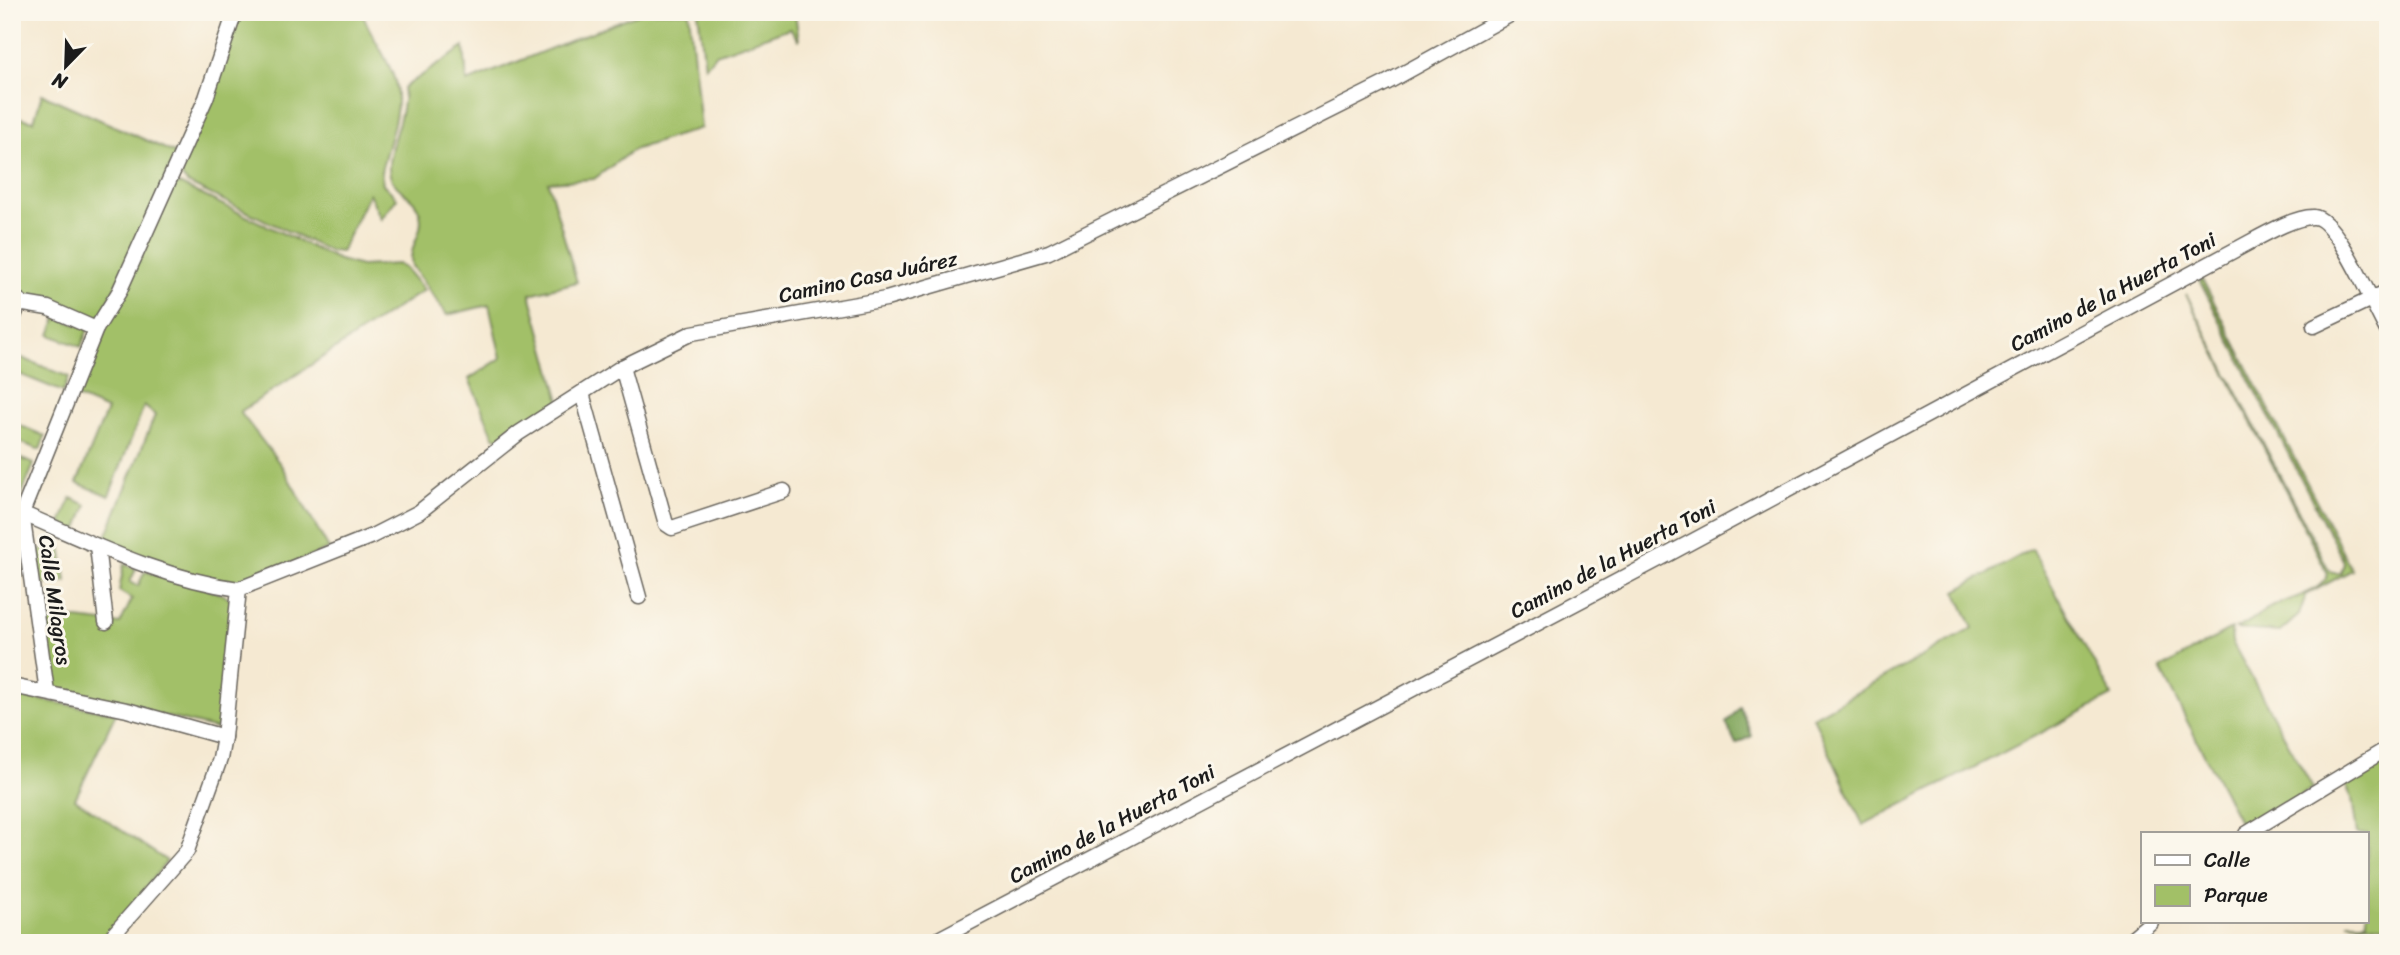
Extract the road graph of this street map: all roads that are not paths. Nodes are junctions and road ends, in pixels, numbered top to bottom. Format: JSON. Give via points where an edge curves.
{"nodes":[{"id":1,"x":235,"y":12,"type":"edge"},
{"id":2,"x":1515,"y":12,"type":"edge"},
{"id":3,"x":2388,"y":290,"type":"edge"},
{"id":4,"x":2369,"y":300,"type":"junction"},
{"id":5,"x":16,"y":301,"type":"edge"},
{"id":6,"x":12,"y":321,"type":"edge"},
{"id":7,"x":2314,"y":326,"type":"dead end"},
{"id":8,"x":96,"y":328,"type":"junction"},
{"id":9,"x":2388,"y":332,"type":"edge"},
{"id":10,"x":622,"y":367,"type":"junction"},
{"id":11,"x":582,"y":393,"type":"junction"},
{"id":12,"x":784,"y":491,"type":"dead end"},
{"id":13,"x":17,"y":511,"type":"edge"},
{"id":14,"x":97,"y":546,"type":"junction"},
{"id":15,"x":239,"y":589,"type":"junction"},
{"id":16,"x":639,"y":597,"type":"dead end"},
{"id":17,"x":106,"y":622,"type":"dead end"},
{"id":18,"x":12,"y":686,"type":"edge"},
{"id":19,"x":47,"y":692,"type":"junction"},
{"id":20,"x":224,"y":737,"type":"junction"},
{"id":21,"x":2388,"y":748,"type":"edge"},
{"id":22,"x":2249,"y":832,"type":"edge"},
{"id":23,"x":2150,"y":923,"type":"edge"},
{"id":24,"x":106,"y":943,"type":"edge"},
{"id":25,"x":931,"y":943,"type":"edge"},
{"id":26,"x":2126,"y":943,"type":"edge"}],
"edges":[{"from":1,"to":8,"type":"street","via":[[206,98],[171,178],[119,292]]},
{"from":2,"to":10,"type":"street","name":"Camino Casa Juárez","via":[[1386,83],[1049,252],[886,299],[692,332]]},
{"from":3,"to":4,"type":"street"},
{"from":4,"to":7,"type":"street"},
{"from":4,"to":9,"type":"street"},
{"from":4,"to":25,"type":"street","name":"Camino de la Huerta Toni","via":[[2338,236],[2325,220],[2301,218]]},
{"from":5,"to":6,"type":"street"},
{"from":5,"to":8,"type":"street","via":[[48,308]]},
{"from":8,"to":13,"type":"street"},
{"from":10,"to":11,"type":"street","name":"Camino Casa Juárez"},
{"from":10,"to":12,"type":"street","via":[[666,524],[671,528]]},
{"from":11,"to":15,"type":"street","name":"Camino Casa Juárez","via":[[519,433],[419,512],[372,536]]},
{"from":11,"to":16,"type":"street"},
{"from":13,"to":14,"type":"street"},
{"from":13,"to":19,"type":"street","name":"Calle Milagros"},
{"from":14,"to":15,"type":"street","via":[[188,581]]},
{"from":14,"to":17,"type":"street"},
{"from":15,"to":20,"type":"street"},
{"from":18,"to":19,"type":"street"},
{"from":19,"to":20,"type":"street"},
{"from":20,"to":24,"type":"street","via":[[187,851]]},
{"from":21,"to":22,"type":"street"},
{"from":23,"to":26,"type":"street"}]}
